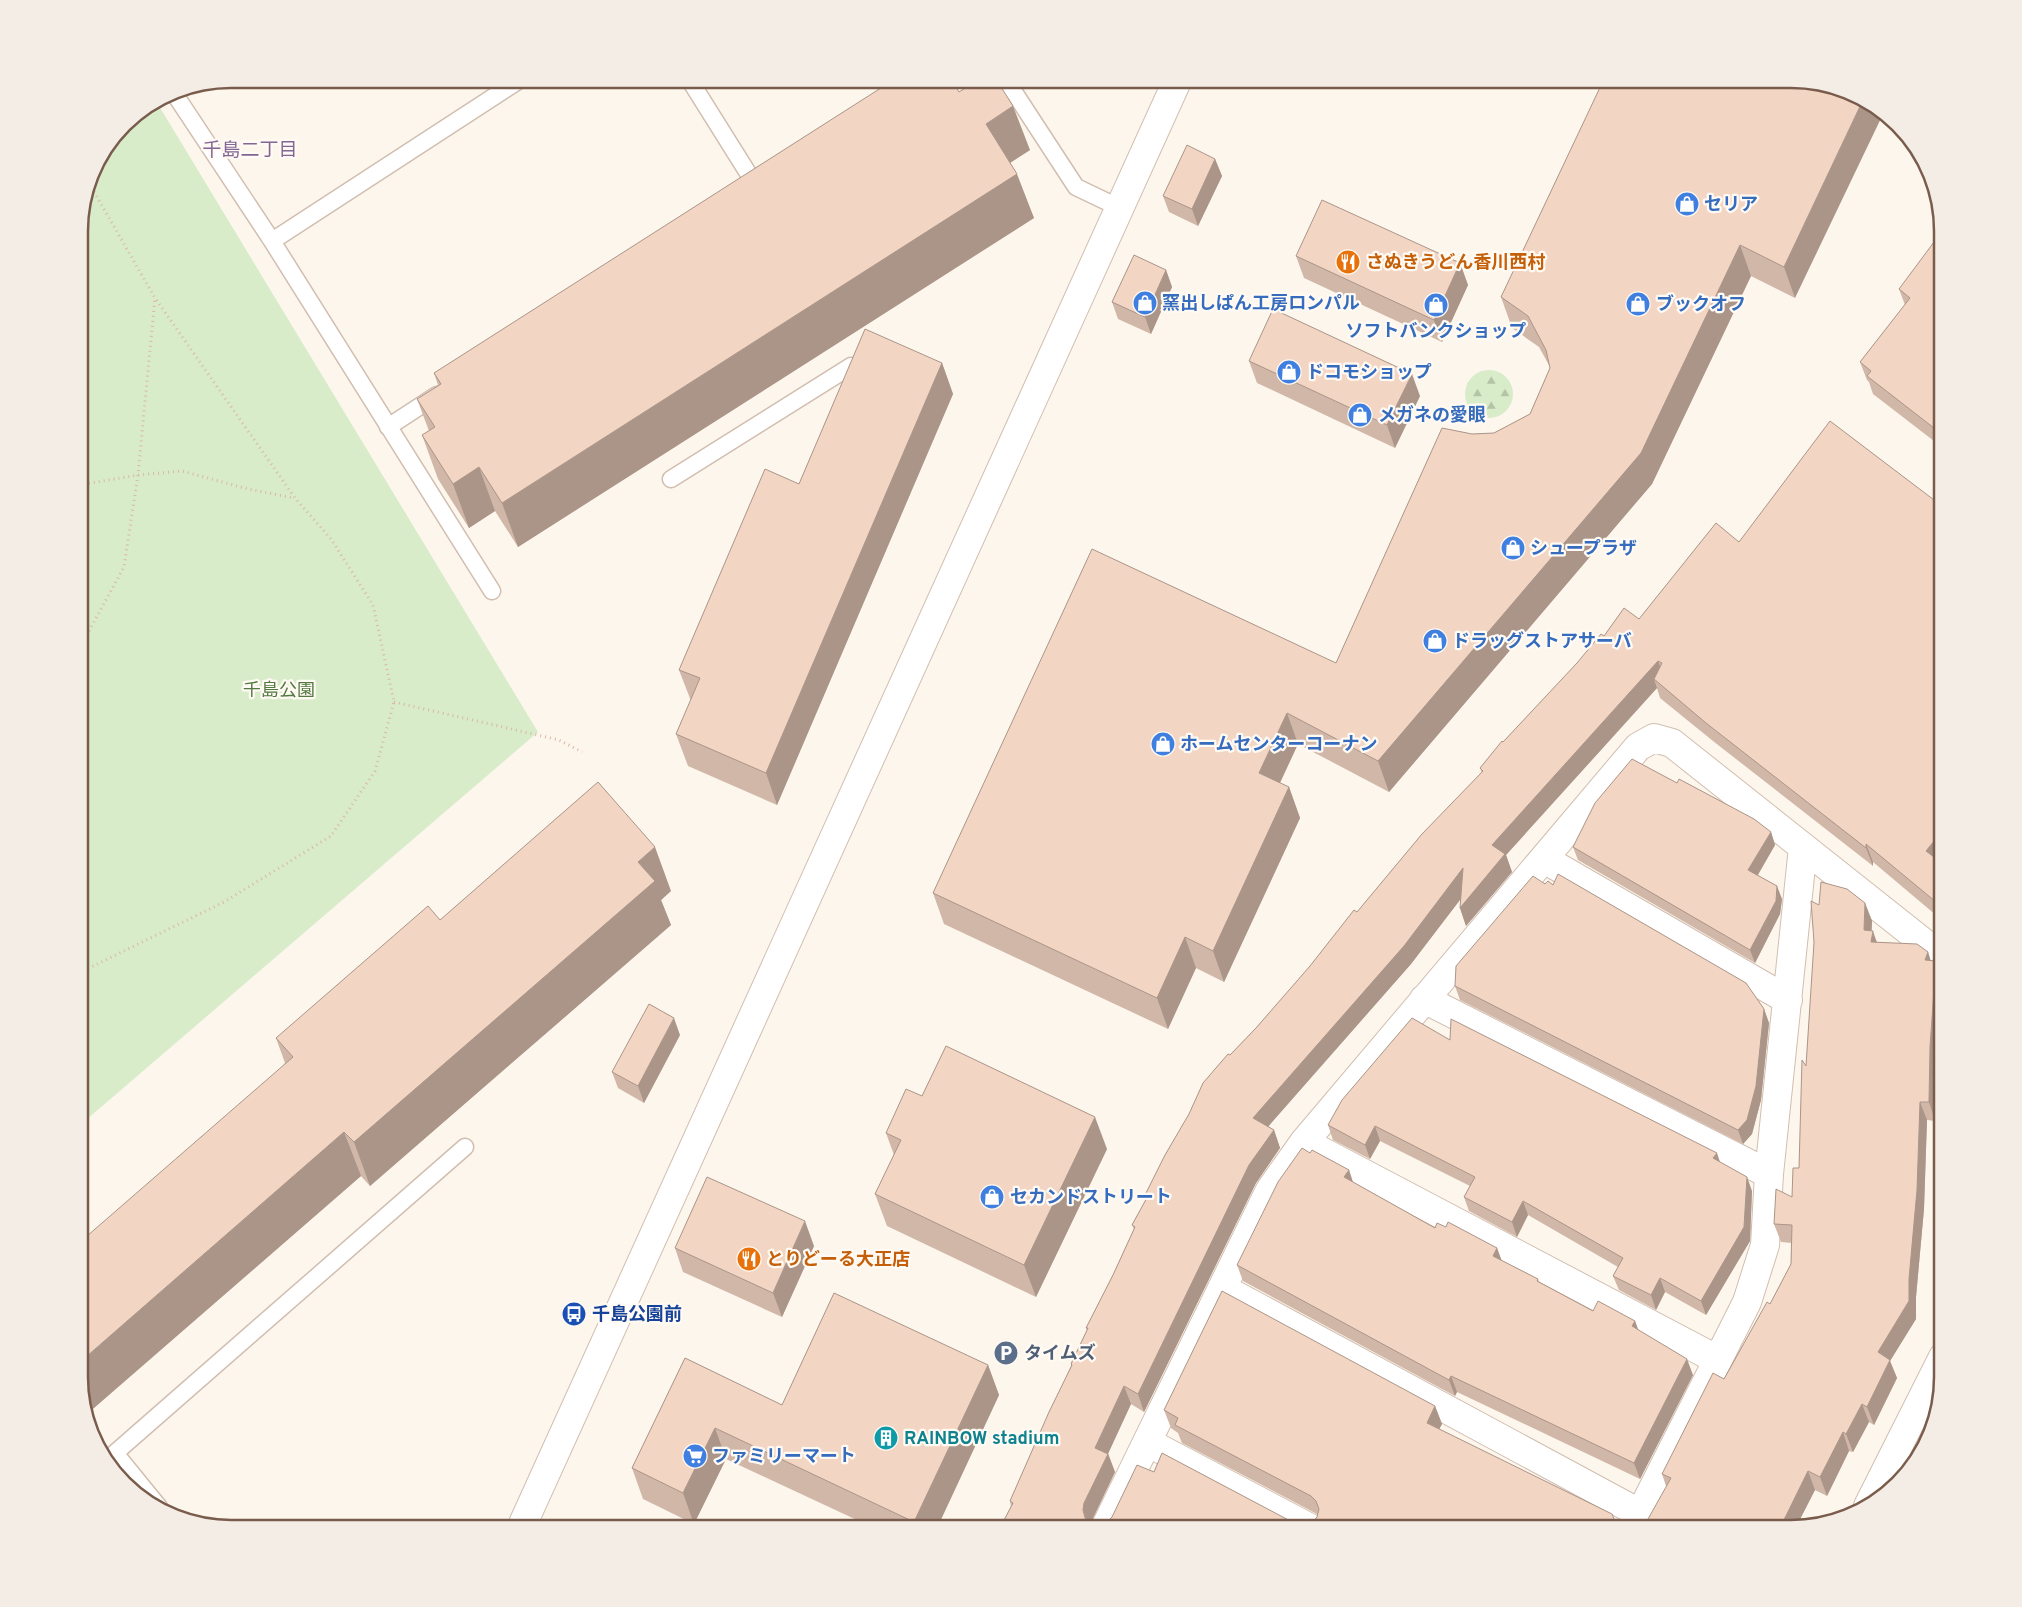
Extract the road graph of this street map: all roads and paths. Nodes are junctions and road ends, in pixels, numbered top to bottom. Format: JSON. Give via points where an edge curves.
{"nodes":[{"id":1,"x":507,"y":88,"type":"edge"},
{"id":2,"x":695,"y":88,"type":"edge"},
{"id":3,"x":1003,"y":88,"type":"edge"},
{"id":4,"x":1174,"y":88,"type":"edge"},
{"id":5,"x":177,"y":98,"type":"edge"},
{"id":6,"x":774,"y":178,"type":"edge"},
{"id":7,"x":758,"y":189,"type":"junction"},
{"id":8,"x":93,"y":190,"type":"edge"},
{"id":9,"x":741,"y":200,"type":"edge"},
{"id":10,"x":1120,"y":208,"type":"junction"},
{"id":11,"x":272,"y":241,"type":"junction"},
{"id":12,"x":155,"y":298,"type":"junction"},
{"id":13,"x":851,"y":366,"type":"edge"},
{"id":14,"x":447,"y":389,"type":"edge"},
{"id":15,"x":388,"y":427,"type":"junction"},
{"id":16,"x":138,"y":475,"type":"junction"},
{"id":17,"x":671,"y":479,"type":"dead end"},
{"id":18,"x":88,"y":483,"type":"edge"},
{"id":19,"x":295,"y":498,"type":"junction"},
{"id":20,"x":492,"y":591,"type":"dead end"},
{"id":21,"x":88,"y":633,"type":"edge"},
{"id":22,"x":394,"y":702,"type":"junction"},
{"id":23,"x":582,"y":752,"type":"dead end"},
{"id":24,"x":1803,"y":847,"type":"junction"},
{"id":25,"x":1544,"y":859,"type":"junction"},
{"id":26,"x":1934,"y":951,"type":"edge"},
{"id":27,"x":88,"y":969,"type":"edge"},
{"id":28,"x":1424,"y":999,"type":"junction"},
{"id":29,"x":1788,"y":1000,"type":"junction"},
{"id":30,"x":1304,"y":1142,"type":"junction"},
{"id":31,"x":465,"y":1147,"type":"dead end"},
{"id":32,"x":1769,"y":1174,"type":"junction"},
{"id":33,"x":1222,"y":1288,"type":"junction"},
{"id":34,"x":1718,"y":1360,"type":"junction"},
{"id":35,"x":1934,"y":1375,"type":"edge"},
{"id":36,"x":1147,"y":1442,"type":"junction"},
{"id":37,"x":111,"y":1456,"type":"edge"},
{"id":38,"x":115,"y":1460,"type":"edge"},
{"id":39,"x":141,"y":1487,"type":"edge"},
{"id":40,"x":1875,"y":1492,"type":"edge"},
{"id":41,"x":525,"y":1520,"type":"edge"},
{"id":42,"x":1109,"y":1520,"type":"edge"},
{"id":43,"x":1295,"y":1520,"type":"edge"},
{"id":44,"x":1635,"y":1520,"type":"edge"},
{"id":45,"x":1638,"y":1520,"type":"edge"}],
"edges":[{"from":1,"to":11,"type":"lane"},
{"from":2,"to":7,"type":"lane"},
{"from":3,"to":10,"type":"lane","via":[[1014,92],[1076,187]]},
{"from":4,"to":10,"type":"street"},
{"from":5,"to":11,"type":"lane"},
{"from":6,"to":7,"type":"lane"},
{"from":7,"to":9,"type":"lane"},
{"from":8,"to":12,"type":"path"},
{"from":10,"to":41,"type":"street"},
{"from":11,"to":15,"type":"lane"},
{"from":12,"to":16,"type":"path"},
{"from":12,"to":19,"type":"path"},
{"from":13,"to":17,"type":"lane"},
{"from":14,"to":15,"type":"lane"},
{"from":15,"to":20,"type":"lane"},
{"from":16,"to":18,"type":"path"},
{"from":16,"to":19,"type":"path","via":[[182,472]]},
{"from":16,"to":21,"type":"path","via":[[124,567]]},
{"from":19,"to":22,"type":"path","via":[[331,539],[373,605]]},
{"from":22,"to":23,"type":"path","via":[[559,740]]},
{"from":22,"to":27,"type":"path","via":[[375,770],[331,836],[224,902]]},
{"from":24,"to":25,"type":"street","via":[[1672,743],[1654,738],[1638,747]]},
{"from":24,"to":26,"type":"street"},
{"from":24,"to":29,"type":"street"},
{"from":25,"to":28,"type":"street"},
{"from":25,"to":29,"type":"street"},
{"from":28,"to":30,"type":"street"},
{"from":28,"to":32,"type":"street"},
{"from":29,"to":32,"type":"street"},
{"from":30,"to":33,"type":"street","via":[[1270,1190]]},
{"from":30,"to":34,"type":"street"},
{"from":31,"to":37,"type":"lane"},
{"from":32,"to":34,"type":"street","via":[[1765,1245],[1747,1302]]},
{"from":33,"to":36,"type":"street"},
{"from":33,"to":44,"type":"street"},
{"from":34,"to":45,"type":"street"},
{"from":35,"to":40,"type":"street"},
{"from":36,"to":42,"type":"street"},
{"from":36,"to":43,"type":"street"},
{"from":38,"to":39,"type":"lane"}]}
